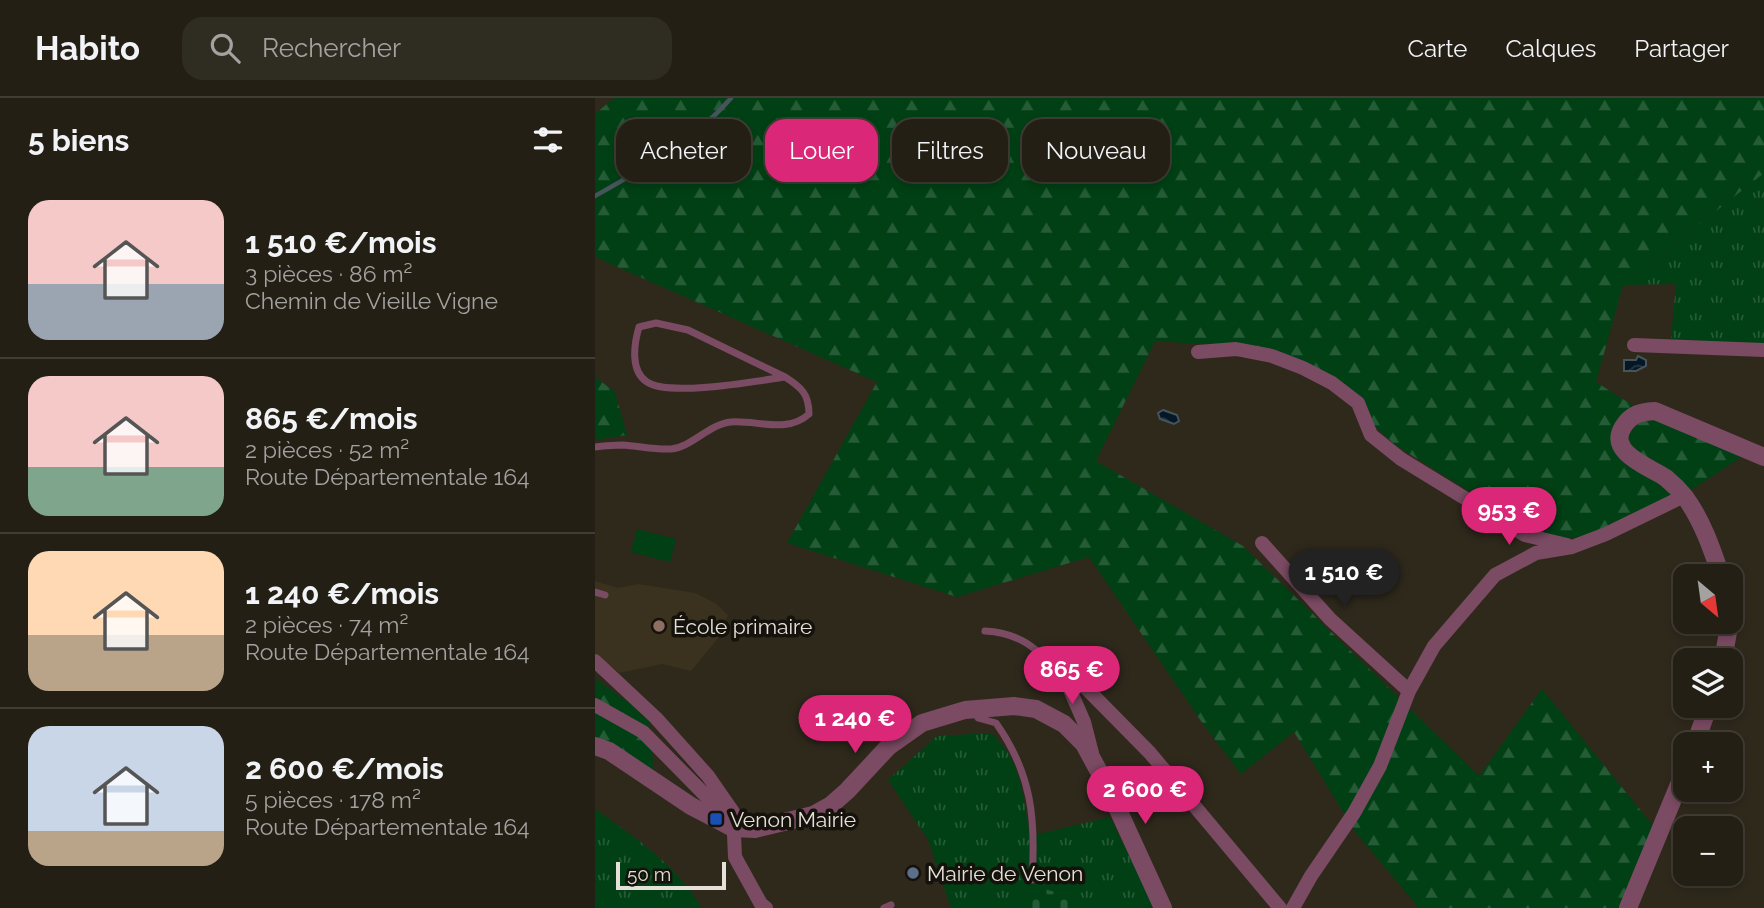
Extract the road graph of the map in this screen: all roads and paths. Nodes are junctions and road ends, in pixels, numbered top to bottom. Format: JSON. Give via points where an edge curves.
{"nodes":[{"id":1,"x":1634,"y":345,"type":"dead end"},
{"id":2,"x":1764,"y":350,"type":"edge"},
{"id":3,"x":1198,"y":352,"type":"dead end"},
{"id":4,"x":785,"y":377,"type":"junction"},
{"id":5,"x":595,"y":447,"type":"edge"},
{"id":6,"x":1764,"y":457,"type":"edge"},
{"id":7,"x":1684,"y":496,"type":"junction"},
{"id":8,"x":1262,"y":543,"type":"dead end"},
{"id":9,"x":1572,"y":547,"type":"junction"},
{"id":10,"x":1716,"y":564,"type":"edge"},
{"id":11,"x":595,"y":592,"type":"edge"},
{"id":12,"x":605,"y":596,"type":"dead end"},
{"id":13,"x":985,"y":631,"type":"dead end"},
{"id":14,"x":595,"y":661,"type":"edge"},
{"id":15,"x":1064,"y":676,"type":"junction"},
{"id":16,"x":1409,"y":691,"type":"junction"},
{"id":17,"x":595,"y":705,"type":"edge"},
{"id":18,"x":975,"y":709,"type":"junction"},
{"id":19,"x":595,"y":746,"type":"edge"},
{"id":20,"x":1095,"y":762,"type":"junction"},
{"id":21,"x":1673,"y":799,"type":"edge"},
{"id":22,"x":733,"y":820,"type":"junction"},
{"id":23,"x":1032,"y":880,"type":"dead end"},
{"id":24,"x":766,"y":908,"type":"edge"},
{"id":25,"x":1163,"y":908,"type":"edge"},
{"id":26,"x":1280,"y":908,"type":"edge"},
{"id":27,"x":1293,"y":908,"type":"edge"},
{"id":28,"x":1628,"y":908,"type":"edge"}],
"edges":[{"from":1,"to":2,"type":"street"},
{"from":3,"to":9,"type":"street","via":[[1236,349],[1272,356],[1332,383],[1358,402],[1371,435],[1401,458],[1525,535]]},
{"from":4,"to":4,"type":"lane","via":[[669,390],[646,382],[636,366],[634,345],[639,327],[666,325],[688,330]]},
{"from":4,"to":5,"type":"lane","via":[[809,400],[809,414],[800,422],[729,422],[676,448]]},
{"from":6,"to":7,"type":"street","via":[[1655,411],[1639,412],[1621,430],[1621,444],[1627,455],[1667,479]]},
{"from":7,"to":9,"type":"street"},
{"from":7,"to":10,"type":"street"},
{"from":8,"to":16,"type":"street","via":[[1330,619]]},
{"from":9,"to":16,"type":"street","via":[[1536,553],[1495,575],[1434,646]]},
{"from":11,"to":12,"type":"lane"},
{"from":13,"to":15,"type":"lane","via":[[1028,642]]},
{"from":14,"to":22,"type":"street","via":[[656,718],[708,776]]},
{"from":15,"to":20,"type":"street"},
{"from":15,"to":26,"type":"street","via":[[1086,688],[1150,753]]},
{"from":16,"to":27,"type":"street","via":[[1361,802]]},
{"from":17,"to":22,"type":"street","via":[[643,732]]},
{"from":18,"to":20,"type":"street","via":[[1036,709],[1064,724]]},
{"from":18,"to":22,"type":"street","via":[[922,723],[888,747],[831,805],[813,815],[769,827]]},
{"from":18,"to":23,"type":"lane","via":[[978,718],[996,723],[1023,768],[1033,823]]},
{"from":19,"to":22,"type":"street","via":[[691,806]]},
{"from":20,"to":25,"type":"street"},
{"from":21,"to":28,"type":"street"},
{"from":22,"to":24,"type":"street","via":[[735,857]]}]}
